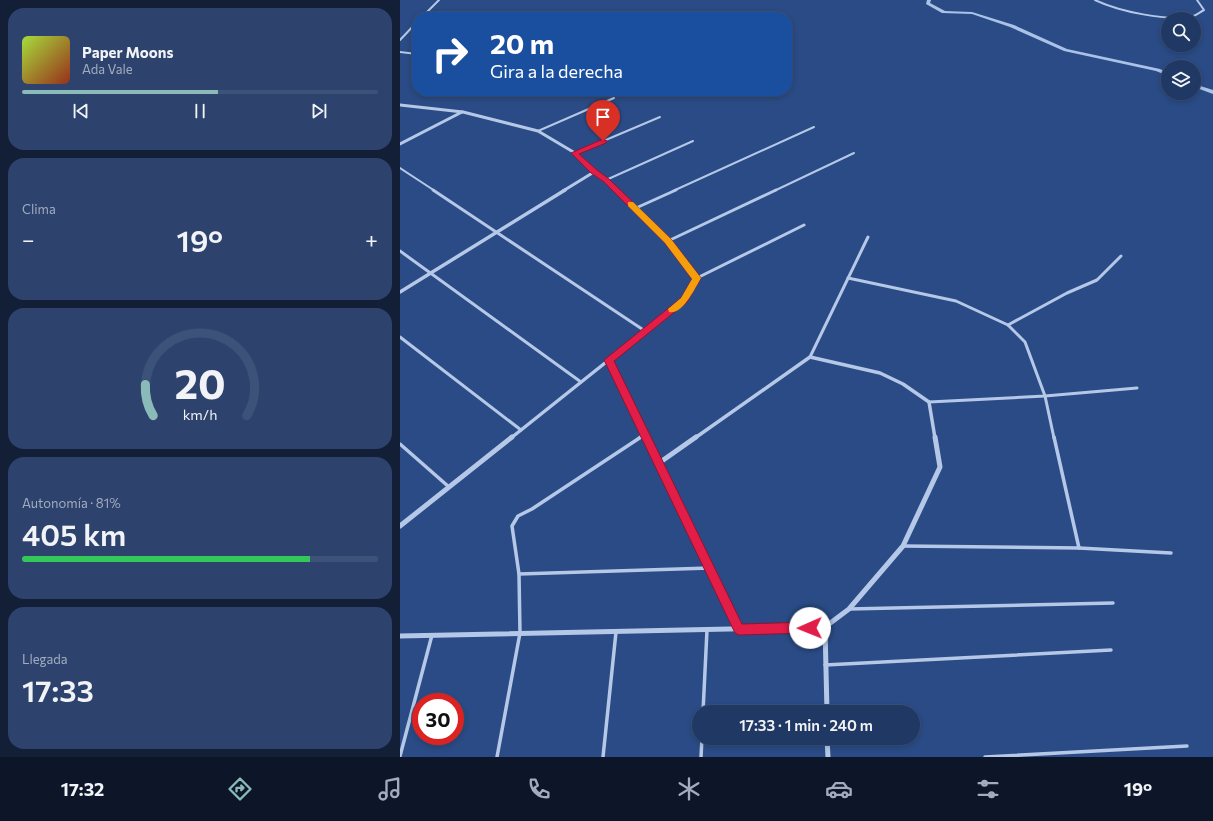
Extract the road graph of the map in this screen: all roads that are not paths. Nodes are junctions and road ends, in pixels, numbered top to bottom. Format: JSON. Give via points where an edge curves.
{"nodes":[{"id":1,"x":439,"y":0,"type":"edge"},
{"id":2,"x":1095,"y":0,"type":"edge"},
{"id":3,"x":1197,"y":0,"type":"edge"},
{"id":4,"x":427,"y":12,"type":"edge"},
{"id":5,"x":412,"y":27,"type":"edge"},
{"id":6,"x":400,"y":40,"type":"edge"},
{"id":7,"x":400,"y":52,"type":"edge"},
{"id":8,"x":412,"y":53,"type":"edge"},
{"id":9,"x":614,"y":98,"type":"dead end"},
{"id":10,"x":400,"y":105,"type":"edge"},
{"id":11,"x":463,"y":112,"type":"junction"},
{"id":12,"x":660,"y":117,"type":"dead end"},
{"id":13,"x":814,"y":127,"type":"dead end"},
{"id":14,"x":538,"y":131,"type":"junction"},
{"id":15,"x":693,"y":141,"type":"dead end"},
{"id":16,"x":400,"y":144,"type":"edge"},
{"id":17,"x":575,"y":153,"type":"junction"},
{"id":18,"x":854,"y":153,"type":"dead end"},
{"id":19,"x":400,"y":168,"type":"edge"},
{"id":20,"x":594,"y":172,"type":"junction"},
{"id":21,"x":606,"y":180,"type":"junction"},
{"id":22,"x":636,"y":208,"type":"junction"},
{"id":23,"x":804,"y":225,"type":"dead end"},
{"id":24,"x":496,"y":233,"type":"junction"},
{"id":25,"x":868,"y":237,"type":"dead end"},
{"id":26,"x":668,"y":241,"type":"junction"},
{"id":27,"x":400,"y":251,"type":"edge"},
{"id":28,"x":1121,"y":256,"type":"dead end"},
{"id":29,"x":431,"y":273,"type":"junction"},
{"id":30,"x":697,"y":278,"type":"junction"},
{"id":31,"x":848,"y":278,"type":"junction"},
{"id":32,"x":400,"y":292,"type":"edge"},
{"id":33,"x":1008,"y":325,"type":"junction"},
{"id":34,"x":645,"y":332,"type":"junction"},
{"id":35,"x":400,"y":337,"type":"edge"},
{"id":36,"x":810,"y":357,"type":"junction"},
{"id":37,"x":609,"y":360,"type":"junction"},
{"id":38,"x":581,"y":382,"type":"junction"},
{"id":39,"x":1137,"y":388,"type":"dead end"},
{"id":40,"x":1046,"y":396,"type":"junction"},
{"id":41,"x":929,"y":402,"type":"junction"},
{"id":42,"x":521,"y":430,"type":"junction"},
{"id":43,"x":645,"y":434,"type":"junction"},
{"id":44,"x":400,"y":444,"type":"edge"},
{"id":45,"x":659,"y":463,"type":"junction"},
{"id":46,"x":449,"y":487,"type":"junction"},
{"id":47,"x":400,"y":526,"type":"edge"},
{"id":48,"x":903,"y":546,"type":"junction"},
{"id":49,"x":1079,"y":548,"type":"junction"},
{"id":50,"x":1171,"y":553,"type":"dead end"},
{"id":51,"x":710,"y":568,"type":"junction"},
{"id":52,"x":518,"y":574,"type":"junction"},
{"id":53,"x":1113,"y":603,"type":"dead end"},
{"id":54,"x":849,"y":609,"type":"junction"},
{"id":55,"x":825,"y":627,"type":"junction"},
{"id":56,"x":739,"y":629,"type":"junction"},
{"id":57,"x":707,"y":630,"type":"junction"},
{"id":58,"x":616,"y":632,"type":"junction"},
{"id":59,"x":520,"y":633,"type":"junction"},
{"id":60,"x":432,"y":635,"type":"junction"},
{"id":61,"x":400,"y":636,"type":"edge"},
{"id":62,"x":1110,"y":650,"type":"dead end"},
{"id":63,"x":826,"y":665,"type":"junction"},
{"id":64,"x":703,"y":705,"type":"edge"},
{"id":65,"x":827,"y":705,"type":"edge"},
{"id":66,"x":702,"y":745,"type":"edge"},
{"id":67,"x":827,"y":745,"type":"edge"},
{"id":68,"x":1187,"y":746,"type":"dead end"},
{"id":69,"x":400,"y":756,"type":"edge"},
{"id":70,"x":497,"y":757,"type":"edge"},
{"id":71,"x":603,"y":757,"type":"edge"},
{"id":72,"x":701,"y":757,"type":"edge"},
{"id":73,"x":828,"y":757,"type":"edge"},
{"id":74,"x":985,"y":757,"type":"edge"}],
"edges":[{"from":1,"to":4,"type":"lane"},
{"from":2,"to":3,"type":"lane","via":[[1118,10],[1176,17],[1194,16],[1204,10]]},
{"from":5,"to":6,"type":"lane"},
{"from":7,"to":8,"type":"lane"},
{"from":9,"to":14,"type":"lane"},
{"from":10,"to":11,"type":"street"},
{"from":11,"to":14,"type":"street"},
{"from":11,"to":16,"type":"street"},
{"from":12,"to":17,"type":"lane"},
{"from":13,"to":22,"type":"lane"},
{"from":14,"to":17,"type":"street"},
{"from":15,"to":21,"type":"lane"},
{"from":17,"to":20,"type":"street"},
{"from":18,"to":26,"type":"lane"},
{"from":19,"to":24,"type":"lane"},
{"from":20,"to":21,"type":"street"},
{"from":20,"to":24,"type":"street"},
{"from":21,"to":22,"type":"street"},
{"from":22,"to":26,"type":"street"},
{"from":23,"to":30,"type":"lane"},
{"from":24,"to":29,"type":"street"},
{"from":24,"to":34,"type":"lane"},
{"from":25,"to":31,"type":"lane"},
{"from":26,"to":30,"type":"street"},
{"from":27,"to":29,"type":"lane"},
{"from":28,"to":33,"type":"lane","via":[[1097,280]]},
{"from":29,"to":32,"type":"street"},
{"from":29,"to":38,"type":"lane"},
{"from":30,"to":34,"type":"street","via":[[684,300]]},
{"from":31,"to":33,"type":"lane","via":[[956,301]]},
{"from":31,"to":36,"type":"lane"},
{"from":33,"to":40,"type":"lane","via":[[1025,342]]},
{"from":34,"to":37,"type":"street"},
{"from":35,"to":42,"type":"lane"},
{"from":36,"to":41,"type":"street","via":[[880,373],[903,384]]},
{"from":36,"to":45,"type":"street"},
{"from":37,"to":38,"type":"street"},
{"from":37,"to":43,"type":"street"},
{"from":38,"to":42,"type":"street"},
{"from":39,"to":40,"type":"lane"},
{"from":40,"to":41,"type":"lane"},
{"from":40,"to":49,"type":"lane"},
{"from":41,"to":48,"type":"street","via":[[940,467]]},
{"from":42,"to":46,"type":"street"},
{"from":43,"to":45,"type":"street"},
{"from":43,"to":52,"type":"lane","via":[[518,516],[512,526]]},
{"from":44,"to":46,"type":"lane"},
{"from":45,"to":51,"type":"street"},
{"from":46,"to":47,"type":"street"},
{"from":48,"to":49,"type":"lane"},
{"from":48,"to":54,"type":"street"},
{"from":49,"to":50,"type":"lane"},
{"from":51,"to":52,"type":"lane"},
{"from":51,"to":56,"type":"street"},
{"from":52,"to":59,"type":"lane"},
{"from":53,"to":54,"type":"lane"},
{"from":54,"to":55,"type":"street"},
{"from":55,"to":56,"type":"street"},
{"from":55,"to":63,"type":"street"},
{"from":56,"to":57,"type":"street"},
{"from":57,"to":58,"type":"street"},
{"from":57,"to":64,"type":"lane"},
{"from":58,"to":59,"type":"street"},
{"from":58,"to":71,"type":"lane"},
{"from":59,"to":60,"type":"street"},
{"from":59,"to":70,"type":"lane"},
{"from":60,"to":61,"type":"street"},
{"from":60,"to":69,"type":"lane"},
{"from":62,"to":63,"type":"lane"},
{"from":63,"to":65,"type":"street"},
{"from":66,"to":72,"type":"lane"},
{"from":67,"to":73,"type":"street"},
{"from":68,"to":74,"type":"lane"}]}
